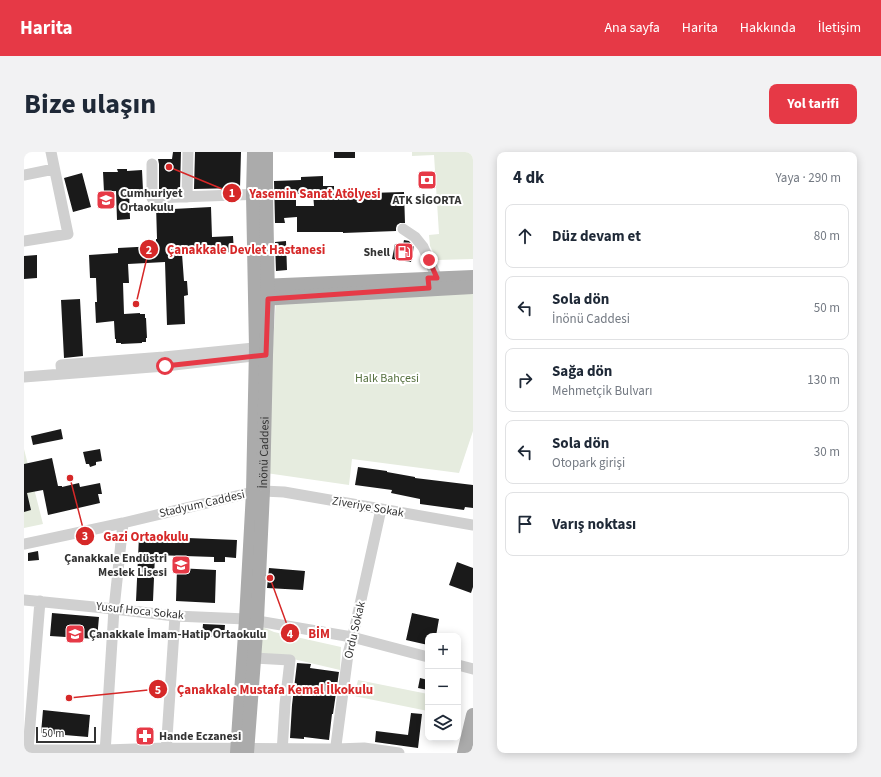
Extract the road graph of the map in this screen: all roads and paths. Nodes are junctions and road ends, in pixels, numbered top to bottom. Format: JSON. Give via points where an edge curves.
{"nodes":[{"id":1,"x":50,"y":152,"type":"edge"},
{"id":2,"x":188,"y":152,"type":"edge"},
{"id":3,"x":254,"y":152,"type":"edge"},
{"id":4,"x":266,"y":152,"type":"edge"},
{"id":5,"x":152,"y":164,"type":"dead end"},
{"id":6,"x":54,"y":169,"type":"junction"},
{"id":7,"x":24,"y":175,"type":"edge"},
{"id":8,"x":259,"y":194,"type":"junction"},
{"id":9,"x":187,"y":197,"type":"junction"},
{"id":10,"x":403,"y":229,"type":"dead end"},
{"id":11,"x":24,"y":241,"type":"edge"},
{"id":12,"x":473,"y":277,"type":"edge"},
{"id":13,"x":437,"y":282,"type":"junction"},
{"id":14,"x":473,"y":286,"type":"edge"},
{"id":15,"x":261,"y":292,"type":"junction"},
{"id":16,"x":261,"y":351,"type":"junction"},
{"id":17,"x":24,"y":377,"type":"edge"},
{"id":18,"x":258,"y":492,"type":"junction"},
{"id":19,"x":381,"y":509,"type":"junction"},
{"id":20,"x":123,"y":523,"type":"junction"},
{"id":21,"x":473,"y":525,"type":"edge"},
{"id":22,"x":24,"y":544,"type":"edge"},
{"id":23,"x":24,"y":600,"type":"edge"},
{"id":24,"x":40,"y":601,"type":"junction"},
{"id":25,"x":114,"y":608,"type":"junction"},
{"id":26,"x":175,"y":616,"type":"junction"},
{"id":27,"x":251,"y":620,"type":"junction"},
{"id":28,"x":352,"y":637,"type":"junction"},
{"id":29,"x":425,"y":656,"type":"edge"},
{"id":30,"x":253,"y":658,"type":"junction"},
{"id":31,"x":461,"y":666,"type":"edge"},
{"id":32,"x":473,"y":669,"type":"edge"},
{"id":33,"x":473,"y":715,"type":"edge"},
{"id":34,"x":26,"y":750,"type":"edge"},
{"id":35,"x":166,"y":750,"type":"edge"},
{"id":36,"x":242,"y":751,"type":"edge"},
{"id":37,"x":282,"y":751,"type":"edge"},
{"id":38,"x":335,"y":751,"type":"edge"},
{"id":39,"x":105,"y":752,"type":"edge"},
{"id":40,"x":399,"y":753,"type":"edge"},
{"id":41,"x":464,"y":753,"type":"edge"}],
"edges":[{"from":1,"to":6,"type":"street"},
{"from":2,"to":9,"type":"street"},
{"from":3,"to":8,"type":"main road","name":"İnönü Caddesi"},
{"from":4,"to":8,"type":"main road","name":"İnönü Caddesi"},
{"from":5,"to":9,"type":"street","via":[[152,198]]},
{"from":6,"to":7,"type":"street"},
{"from":6,"to":11,"type":"street","via":[[68,234]]},
{"from":8,"to":9,"type":"street"},
{"from":8,"to":15,"type":"main road","name":"İnönü Caddesi"},
{"from":10,"to":13,"type":"street","via":[[423,247]]},
{"from":12,"to":13,"type":"main road"},
{"from":13,"to":14,"type":"main road"},
{"from":13,"to":15,"type":"main road"},
{"from":15,"to":16,"type":"main road","name":"İnönü Caddesi"},
{"from":16,"to":17,"type":"street","via":[[61,365],[62,374]]},
{"from":16,"to":18,"type":"main road","name":"İnönü Caddesi"},
{"from":18,"to":19,"type":"street","name":"Ziveriye Sokak","via":[[284,492]]},
{"from":18,"to":20,"type":"street","name":"Stadyum Caddesi"},
{"from":18,"to":27,"type":"main road","name":"İnönü Caddesi"},
{"from":19,"to":21,"type":"street","name":"Ziveriye Sokak"},
{"from":19,"to":28,"type":"street","name":"Ordu Sokak"},
{"from":20,"to":22,"type":"street","name":"Stadyum Caddesi"},
{"from":20,"to":25,"type":"street"},
{"from":23,"to":24,"type":"street","name":"Yusuf Hoca Sokak"},
{"from":24,"to":25,"type":"street","name":"Yusuf Hoca Sokak"},
{"from":24,"to":34,"type":"street"},
{"from":25,"to":26,"type":"street","name":"Yusuf Hoca Sokak"},
{"from":25,"to":39,"type":"street"},
{"from":26,"to":27,"type":"street","name":"Yusuf Hoca Sokak"},
{"from":26,"to":35,"type":"street"},
{"from":27,"to":28,"type":"street","name":"Yusuf Hoca Sokak"},
{"from":27,"to":30,"type":"main road","name":"İnönü Caddesi"},
{"from":27,"to":36,"type":"main road","name":"İnönü Caddesi"},
{"from":28,"to":29,"type":"street","name":"Yusuf Hoca Sokak"},
{"from":28,"to":38,"type":"street","name":"Ordu Sokak"},
{"from":30,"to":36,"type":"main road","name":"İnönü Caddesi"},
{"from":30,"to":37,"type":"street","via":[[290,660]]},
{"from":31,"to":32,"type":"street"},
{"from":33,"to":41,"type":"main road"},
{"from":34,"to":39,"type":"street"},
{"from":35,"to":36,"type":"street"},
{"from":35,"to":39,"type":"street"},
{"from":36,"to":37,"type":"street"},
{"from":37,"to":38,"type":"street"},
{"from":38,"to":40,"type":"street","via":[[364,748]]}]}
